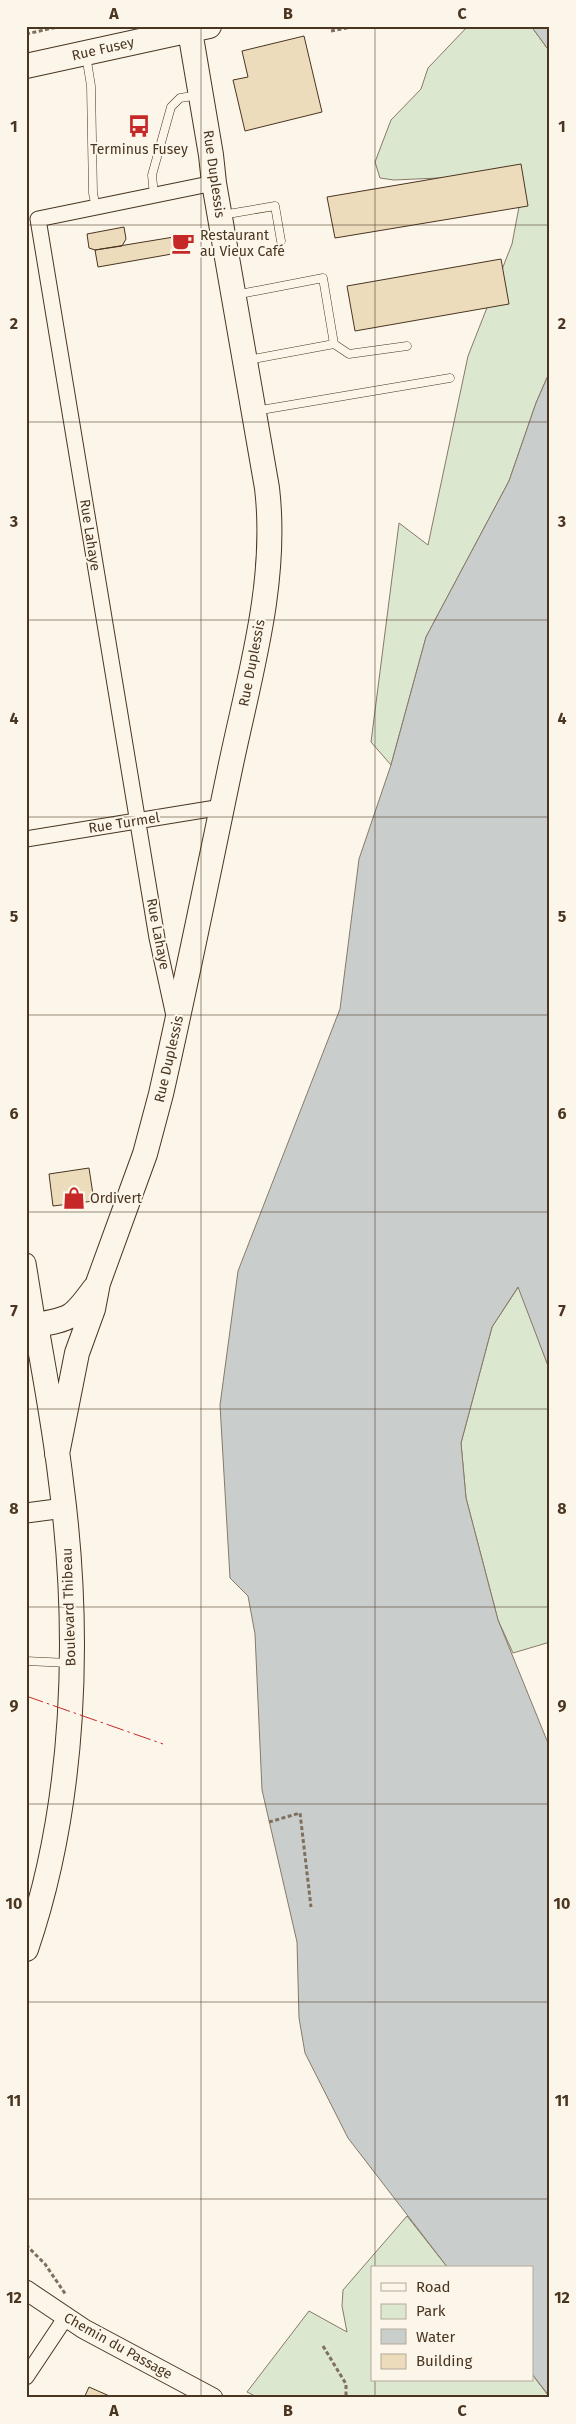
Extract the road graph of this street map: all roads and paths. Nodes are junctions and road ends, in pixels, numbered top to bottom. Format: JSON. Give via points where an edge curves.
{"nodes":[{"id":1,"x":62,"y":26,"type":"edge"},
{"id":2,"x":356,"y":26,"type":"edge"},
{"id":3,"x":196,"y":28,"type":"edge"},
{"id":4,"x":331,"y":31,"type":"dead end"},
{"id":5,"x":26,"y":34,"type":"edge"},
{"id":6,"x":86,"y":53,"type":"junction"},
{"id":7,"x":26,"y":66,"type":"edge"},
{"id":8,"x":202,"y":94,"type":"junction"},
{"id":9,"x":214,"y":183,"type":"junction"},
{"id":10,"x":154,"y":195,"type":"junction"},
{"id":11,"x":96,"y":208,"type":"junction"},
{"id":12,"x":220,"y":215,"type":"junction"},
{"id":13,"x":282,"y":241,"type":"dead end"},
{"id":14,"x":233,"y":295,"type":"junction"},
{"id":15,"x":334,"y":344,"type":"junction"},
{"id":16,"x":407,"y":346,"type":"dead end"},
{"id":17,"x":244,"y":360,"type":"junction"},
{"id":18,"x":450,"y":378,"type":"dead end"},
{"id":19,"x":253,"y":411,"type":"junction"},
{"id":20,"x":222,"y":807,"type":"junction"},
{"id":21,"x":138,"y":820,"type":"junction"},
{"id":22,"x":26,"y":839,"type":"edge"},
{"id":23,"x":177,"y":1027,"type":"junction"},
{"id":24,"x":26,"y":1264,"type":"edge"},
{"id":25,"x":98,"y":1283,"type":"junction"},
{"id":26,"x":36,"y":1325,"type":"junction"},
{"id":27,"x":57,"y":1454,"type":"junction"},
{"id":28,"x":64,"y":1508,"type":"junction"},
{"id":29,"x":26,"y":1512,"type":"edge"},
{"id":30,"x":26,"y":1661,"type":"edge"},
{"id":31,"x":71,"y":1663,"type":"junction"},
{"id":32,"x":269,"y":1822,"type":"dead end"},
{"id":33,"x":311,"y":1907,"type":"dead end"},
{"id":34,"x":27,"y":1945,"type":"edge"},
{"id":35,"x":26,"y":2245,"type":"edge"},
{"id":36,"x":26,"y":2290,"type":"edge"},
{"id":37,"x":66,"y":2297,"type":"dead end"},
{"id":38,"x":66,"y":2318,"type":"junction"},
{"id":39,"x":323,"y":2346,"type":"dead end"},
{"id":40,"x":26,"y":2377,"type":"edge"},
{"id":41,"x":213,"y":2398,"type":"edge"},
{"id":42,"x":346,"y":2398,"type":"edge"}],
"edges":[{"from":1,"to":5,"type":"path"},
{"from":2,"to":4,"type":"path"},
{"from":3,"to":6,"type":"main road","name":"Rue Fusey"},
{"from":3,"to":8,"type":"main road","name":"Rue Duplessis"},
{"from":6,"to":7,"type":"main road","name":"Rue Fusey"},
{"from":6,"to":11,"type":"lane","via":[[91,86]]},
{"from":8,"to":9,"type":"main road","name":"Rue Duplessis"},
{"from":8,"to":10,"type":"lane","via":[[180,98],[171,107],[152,175]]},
{"from":9,"to":10,"type":"street","name":"Rue Lahaye"},
{"from":9,"to":12,"type":"main road","name":"Rue Duplessis"},
{"from":10,"to":11,"type":"street","name":"Rue Lahaye"},
{"from":11,"to":21,"type":"street","name":"Rue Lahaye","via":[[38,219]]},
{"from":12,"to":13,"type":"lane","via":[[275,206]]},
{"from":12,"to":14,"type":"main road","name":"Rue Duplessis"},
{"from":14,"to":15,"type":"lane","via":[[323,278]]},
{"from":14,"to":17,"type":"main road","name":"Rue Duplessis"},
{"from":15,"to":16,"type":"lane","via":[[349,354]]},
{"from":15,"to":17,"type":"lane"},
{"from":17,"to":19,"type":"main road","name":"Rue Duplessis"},
{"from":18,"to":19,"type":"lane"},
{"from":19,"to":20,"type":"main road","name":"Rue Duplessis","via":[[269,503],[269,560],[256,644]]},
{"from":20,"to":21,"type":"street","name":"Rue Turmel"},
{"from":20,"to":23,"type":"main road","name":"Rue Duplessis"},
{"from":21,"to":22,"type":"street","name":"Rue Turmel"},
{"from":21,"to":23,"type":"street","name":"Rue Lahaye"},
{"from":23,"to":25,"type":"main road","name":"Rue Duplessis","via":[[145,1154]]},
{"from":24,"to":26,"type":"street","name":"Boulevard Thibeau"},
{"from":25,"to":26,"type":"main road","name":"Rue Duplessis","via":[[72,1316]]},
{"from":25,"to":27,"type":"main road","name":"Rue Duplessis","via":[[73,1369]]},
{"from":26,"to":27,"type":"main road","name":"Boulevard Thibeau"},
{"from":27,"to":28,"type":"main road","name":"Boulevard Thibeau"},
{"from":28,"to":29,"type":"street"},
{"from":28,"to":31,"type":"main road","name":"Boulevard Thibeau","via":[[70,1578]]},
{"from":30,"to":31,"type":"lane"},
{"from":31,"to":34,"type":"main road","name":"Boulevard Thibeau","via":[[63,1785],[47,1873]]},
{"from":32,"to":33,"type":"path","via":[[300,1813]]},
{"from":35,"to":37,"type":"path","name":"Chemin du Passage","via":[[45,2264]]},
{"from":36,"to":38,"type":"street","name":"Chemin du Passage"},
{"from":38,"to":40,"type":"street"},
{"from":38,"to":41,"type":"street","name":"Chemin du Passage"},
{"from":39,"to":42,"type":"path","via":[[346,2384]]}]}
